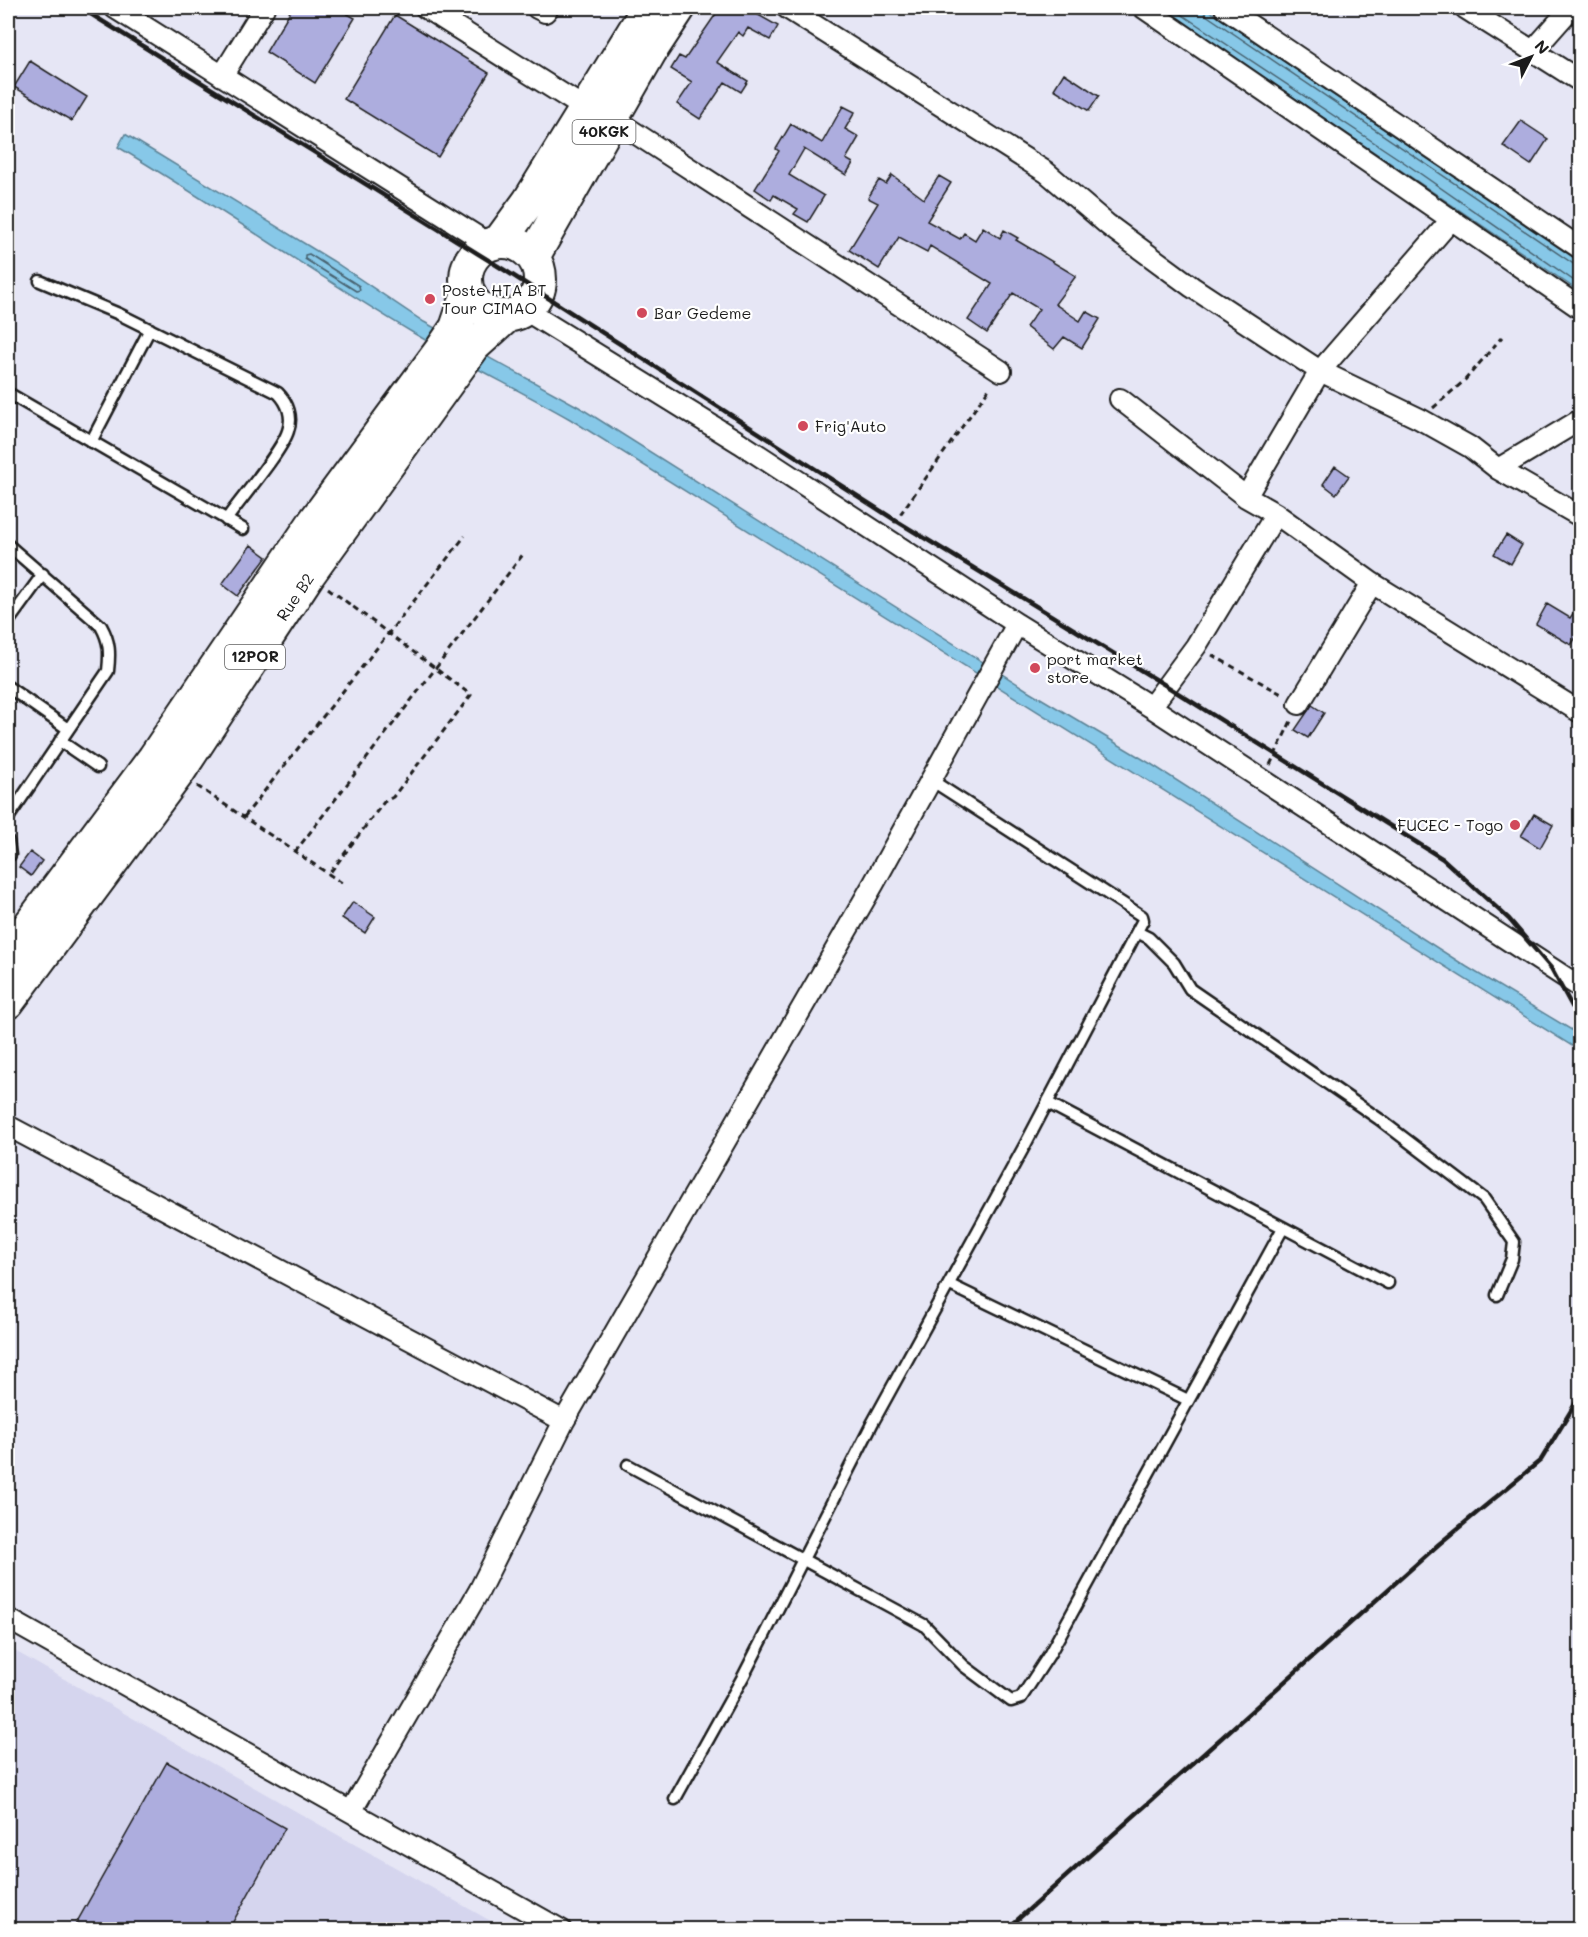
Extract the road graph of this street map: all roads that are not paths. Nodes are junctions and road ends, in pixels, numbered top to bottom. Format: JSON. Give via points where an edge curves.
{"nodes":[{"id":1,"x":115,"y":8,"type":"edge"},
{"id":2,"x":264,"y":8,"type":"edge"},
{"id":3,"x":426,"y":8,"type":"edge"},
{"id":4,"x":537,"y":8,"type":"edge"},
{"id":5,"x":548,"y":8,"type":"edge"},
{"id":6,"x":648,"y":8,"type":"edge"},
{"id":7,"x":679,"y":8,"type":"edge"},
{"id":8,"x":787,"y":8,"type":"edge"},
{"id":9,"x":1144,"y":8,"type":"edge"},
{"id":10,"x":1224,"y":8,"type":"edge"},
{"id":11,"x":1465,"y":8,"type":"edge"},
{"id":12,"x":1571,"y":8,"type":"edge"},
{"id":13,"x":1532,"y":52,"type":"junction"},
{"id":14,"x":222,"y":76,"type":"junction"},
{"id":15,"x":1581,"y":81,"type":"edge"},
{"id":16,"x":599,"y":113,"type":"junction"},
{"id":17,"x":1451,"y":220,"type":"junction"},
{"id":18,"x":494,"y":243,"type":"junction"},
{"id":19,"x":1581,"y":248,"type":"edge"},
{"id":20,"x":533,"y":257,"type":"junction"},
{"id":21,"x":40,"y":281,"type":"dead end"},
{"id":22,"x":468,"y":293,"type":"junction"},
{"id":23,"x":1581,"y":309,"type":"edge"},
{"id":24,"x":515,"y":313,"type":"junction"},
{"id":25,"x":150,"y":329,"type":"junction"},
{"id":26,"x":1001,"y":371,"type":"road end"},
{"id":27,"x":1320,"y":371,"type":"junction"},
{"id":28,"x":8,"y":393,"type":"edge"},
{"id":29,"x":1120,"y":399,"type":"dead end"},
{"id":30,"x":1581,"y":420,"type":"edge"},
{"id":31,"x":91,"y":442,"type":"junction"},
{"id":32,"x":1498,"y":469,"type":"junction"},
{"id":33,"x":1246,"y":497,"type":"junction"},
{"id":34,"x":1276,"y":514,"type":"junction"},
{"id":35,"x":1581,"y":516,"type":"edge"},
{"id":36,"x":226,"y":520,"type":"junction"},
{"id":37,"x":243,"y":529,"type":"dead end"},
{"id":38,"x":8,"y":545,"type":"edge"},
{"id":39,"x":43,"y":574,"type":"junction"},
{"id":40,"x":1372,"y":583,"type":"junction"},
{"id":41,"x":8,"y":622,"type":"edge"},
{"id":42,"x":1017,"y":624,"type":"junction"},
{"id":43,"x":8,"y":687,"type":"edge"},
{"id":44,"x":1299,"y":704,"type":"road end"},
{"id":45,"x":1151,"y":706,"type":"junction"},
{"id":46,"x":1581,"y":712,"type":"edge"},
{"id":47,"x":68,"y":729,"type":"junction"},
{"id":48,"x":60,"y":741,"type":"junction"},
{"id":49,"x":98,"y":767,"type":"dead end"},
{"id":50,"x":931,"y":780,"type":"junction"},
{"id":51,"x":8,"y":818,"type":"edge"},
{"id":52,"x":8,"y":841,"type":"edge"},
{"id":53,"x":10,"y":855,"type":"dead end"},
{"id":54,"x":1137,"y":932,"type":"junction"},
{"id":55,"x":8,"y":954,"type":"edge"},
{"id":56,"x":1581,"y":987,"type":"edge"},
{"id":57,"x":8,"y":1002,"type":"edge"},
{"id":58,"x":1048,"y":1103,"type":"junction"},
{"id":59,"x":8,"y":1126,"type":"edge"},
{"id":60,"x":1283,"y":1228,"type":"junction"},
{"id":61,"x":1388,"y":1283,"type":"dead end"},
{"id":62,"x":950,"y":1285,"type":"junction"},
{"id":63,"x":1497,"y":1295,"type":"dead end"},
{"id":64,"x":1188,"y":1400,"type":"junction"},
{"id":65,"x":564,"y":1421,"type":"junction"},
{"id":66,"x":628,"y":1465,"type":"dead end"},
{"id":67,"x":802,"y":1560,"type":"junction"},
{"id":68,"x":8,"y":1618,"type":"edge"},
{"id":69,"x":675,"y":1799,"type":"dead end"},
{"id":70,"x":352,"y":1810,"type":"junction"},
{"id":71,"x":561,"y":1929,"type":"edge"}],
"edges":[{"from":1,"to":14,"type":"street"},
{"from":2,"to":14,"type":"street"},
{"from":3,"to":16,"type":"street"},
{"from":4,"to":5,"type":"street","via":[[545,12]]},
{"from":6,"to":16,"type":"main road","number":"40KGK"},
{"from":7,"to":16,"type":"main road","number":"40KGK"},
{"from":8,"to":27,"type":"street","via":[[1046,172],[1108,225],[1192,287]]},
{"from":9,"to":17,"type":"street"},
{"from":10,"to":19,"type":"street"},
{"from":11,"to":13,"type":"street"},
{"from":12,"to":13,"type":"street"},
{"from":13,"to":15,"type":"street"},
{"from":14,"to":18,"type":"street"},
{"from":16,"to":18,"type":"main road","number":"40KGK"},
{"from":16,"to":20,"type":"main road","number":"40KGK"},
{"from":16,"to":26,"type":"street"},
{"from":17,"to":23,"type":"street"},
{"from":17,"to":27,"type":"street"},
{"from":18,"to":20,"type":"main road","via":[[518,245]]},
{"from":18,"to":22,"type":"main road","number":"40KGK","via":[[473,255],[468,264]]},
{"from":20,"to":24,"type":"main road","via":[[540,286],[532,303]]},
{"from":21,"to":25,"type":"lane"},
{"from":22,"to":24,"type":"main road","via":[[487,314]]},
{"from":22,"to":55,"type":"main road","name":"Rue B2","number":"12POR","via":[[456,328],[441,350],[314,522],[154,758]]},
{"from":24,"to":42,"type":"street","via":[[885,537]]},
{"from":24,"to":57,"type":"main road","name":"Rue B2","number":"12POR","via":[[474,346],[309,574],[178,773]]},
{"from":25,"to":31,"type":"lane"},
{"from":25,"to":36,"type":"lane","via":[[285,400],[290,420],[286,438]]},
{"from":27,"to":32,"type":"street","via":[[1420,419],[1470,447]]},
{"from":27,"to":33,"type":"street"},
{"from":28,"to":31,"type":"lane"},
{"from":29,"to":33,"type":"street"},
{"from":30,"to":32,"type":"street"},
{"from":31,"to":36,"type":"lane"},
{"from":32,"to":35,"type":"street"},
{"from":33,"to":34,"type":"street"},
{"from":34,"to":40,"type":"street"},
{"from":34,"to":45,"type":"street","via":[[1196,646]]},
{"from":36,"to":37,"type":"lane"},
{"from":38,"to":39,"type":"lane"},
{"from":39,"to":41,"type":"lane"},
{"from":39,"to":47,"type":"lane","via":[[101,626],[109,639],[108,671]]},
{"from":40,"to":44,"type":"street"},
{"from":40,"to":46,"type":"street"},
{"from":42,"to":45,"type":"street"},
{"from":42,"to":50,"type":"street"},
{"from":43,"to":47,"type":"lane"},
{"from":45,"to":56,"type":"street"},
{"from":47,"to":48,"type":"lane"},
{"from":48,"to":49,"type":"lane"},
{"from":48,"to":51,"type":"lane"},
{"from":50,"to":54,"type":"lane","via":[[1142,916]]},
{"from":50,"to":65,"type":"street"},
{"from":52,"to":53,"type":"lane"},
{"from":54,"to":58,"type":"lane"},
{"from":54,"to":63,"type":"lane","via":[[1149,938],[1174,963],[1190,989],[1379,1119],[1484,1199],[1514,1242],[1512,1259]]},
{"from":58,"to":60,"type":"lane"},
{"from":58,"to":62,"type":"lane"},
{"from":59,"to":65,"type":"street"},
{"from":60,"to":61,"type":"lane"},
{"from":60,"to":64,"type":"lane"},
{"from":62,"to":64,"type":"lane"},
{"from":62,"to":67,"type":"lane"},
{"from":64,"to":67,"type":"lane","via":[[1049,1655],[1021,1698],[1011,1701],[964,1666],[924,1625]]},
{"from":65,"to":70,"type":"street","via":[[479,1591]]},
{"from":66,"to":67,"type":"lane"},
{"from":67,"to":69,"type":"lane"},
{"from":68,"to":70,"type":"street"},
{"from":70,"to":71,"type":"street"}]}
